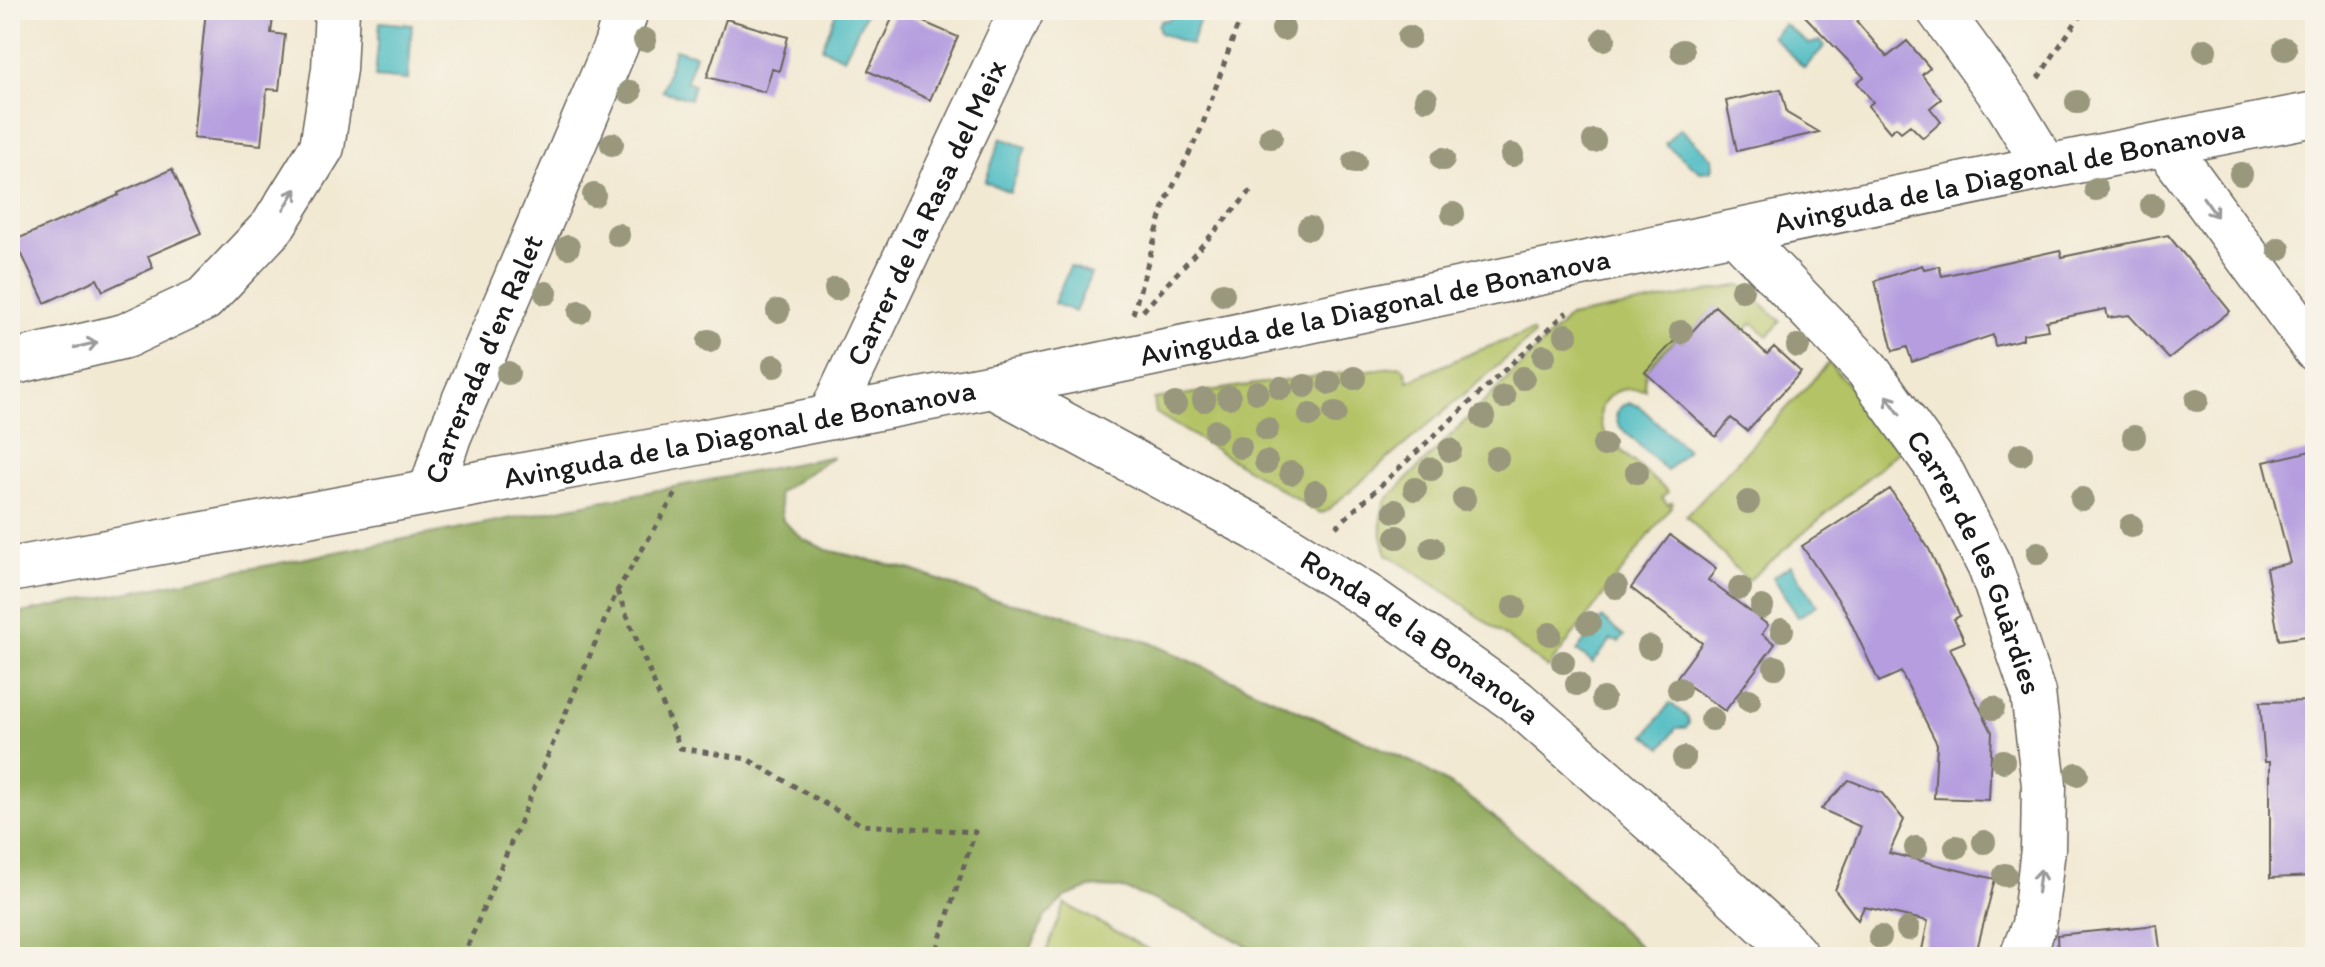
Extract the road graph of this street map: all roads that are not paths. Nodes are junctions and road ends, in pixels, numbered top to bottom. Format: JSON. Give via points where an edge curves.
{"nodes":[{"id":1,"x":337,"y":10,"type":"edge"},
{"id":2,"x":1022,"y":10,"type":"edge"},
{"id":3,"x":1939,"y":10,"type":"edge"},
{"id":4,"x":614,"y":22,"type":"edge"},
{"id":5,"x":2315,"y":114,"type":"edge"},
{"id":6,"x":2165,"y":144,"type":"junction"},
{"id":7,"x":2046,"y":167,"type":"junction"},
{"id":8,"x":1736,"y":233,"type":"junction"},
{"id":9,"x":2315,"y":349,"type":"edge"},
{"id":10,"x":10,"y":363,"type":"edge"},
{"id":11,"x":993,"y":386,"type":"junction"},
{"id":12,"x":830,"y":417,"type":"junction"},
{"id":13,"x":431,"y":491,"type":"junction"},
{"id":14,"x":10,"y":570,"type":"edge"},
{"id":15,"x":1797,"y":957,"type":"edge"},
{"id":16,"x":2022,"y":957,"type":"edge"}],
"edges":[{"from":10,"to":1,"type":"street","one_way":true,"via":[[125,336],[204,299],[273,226],[322,147]]},
{"from":2,"to":12,"type":"street","name":"Carrer de la Rasa del Meix"},
{"from":3,"to":7,"type":"street"},
{"from":4,"to":13,"type":"street","name":"Carrerada d'en Ralet"},
{"from":5,"to":6,"type":"street","name":"Avinguda de la Diagonal de Bonanova"},
{"from":6,"to":7,"type":"street","name":"Avinguda de la Diagonal de Bonanova"},
{"from":6,"to":9,"type":"street","one_way":true},
{"from":7,"to":8,"type":"street","name":"Avinguda de la Diagonal de Bonanova"},
{"from":8,"to":11,"type":"street","name":"Avinguda de la Diagonal de Bonanova"},
{"from":16,"to":8,"type":"street","name":"Carrer de les Guàrdies","one_way":true,"via":[[2034,925],[2044,785],[2033,693],[1990,567],[1943,475],[1867,369]]},
{"from":11,"to":12,"type":"street","name":"Avinguda de la Diagonal de Bonanova"},
{"from":11,"to":15,"type":"street","name":"Ronda de la Bonanova","via":[[1268,536],[1367,596],[1516,701]]},
{"from":12,"to":13,"type":"street","name":"Avinguda de la Diagonal de Bonanova"},
{"from":13,"to":14,"type":"street","name":"Carrerada d'en Ralet"}]}
